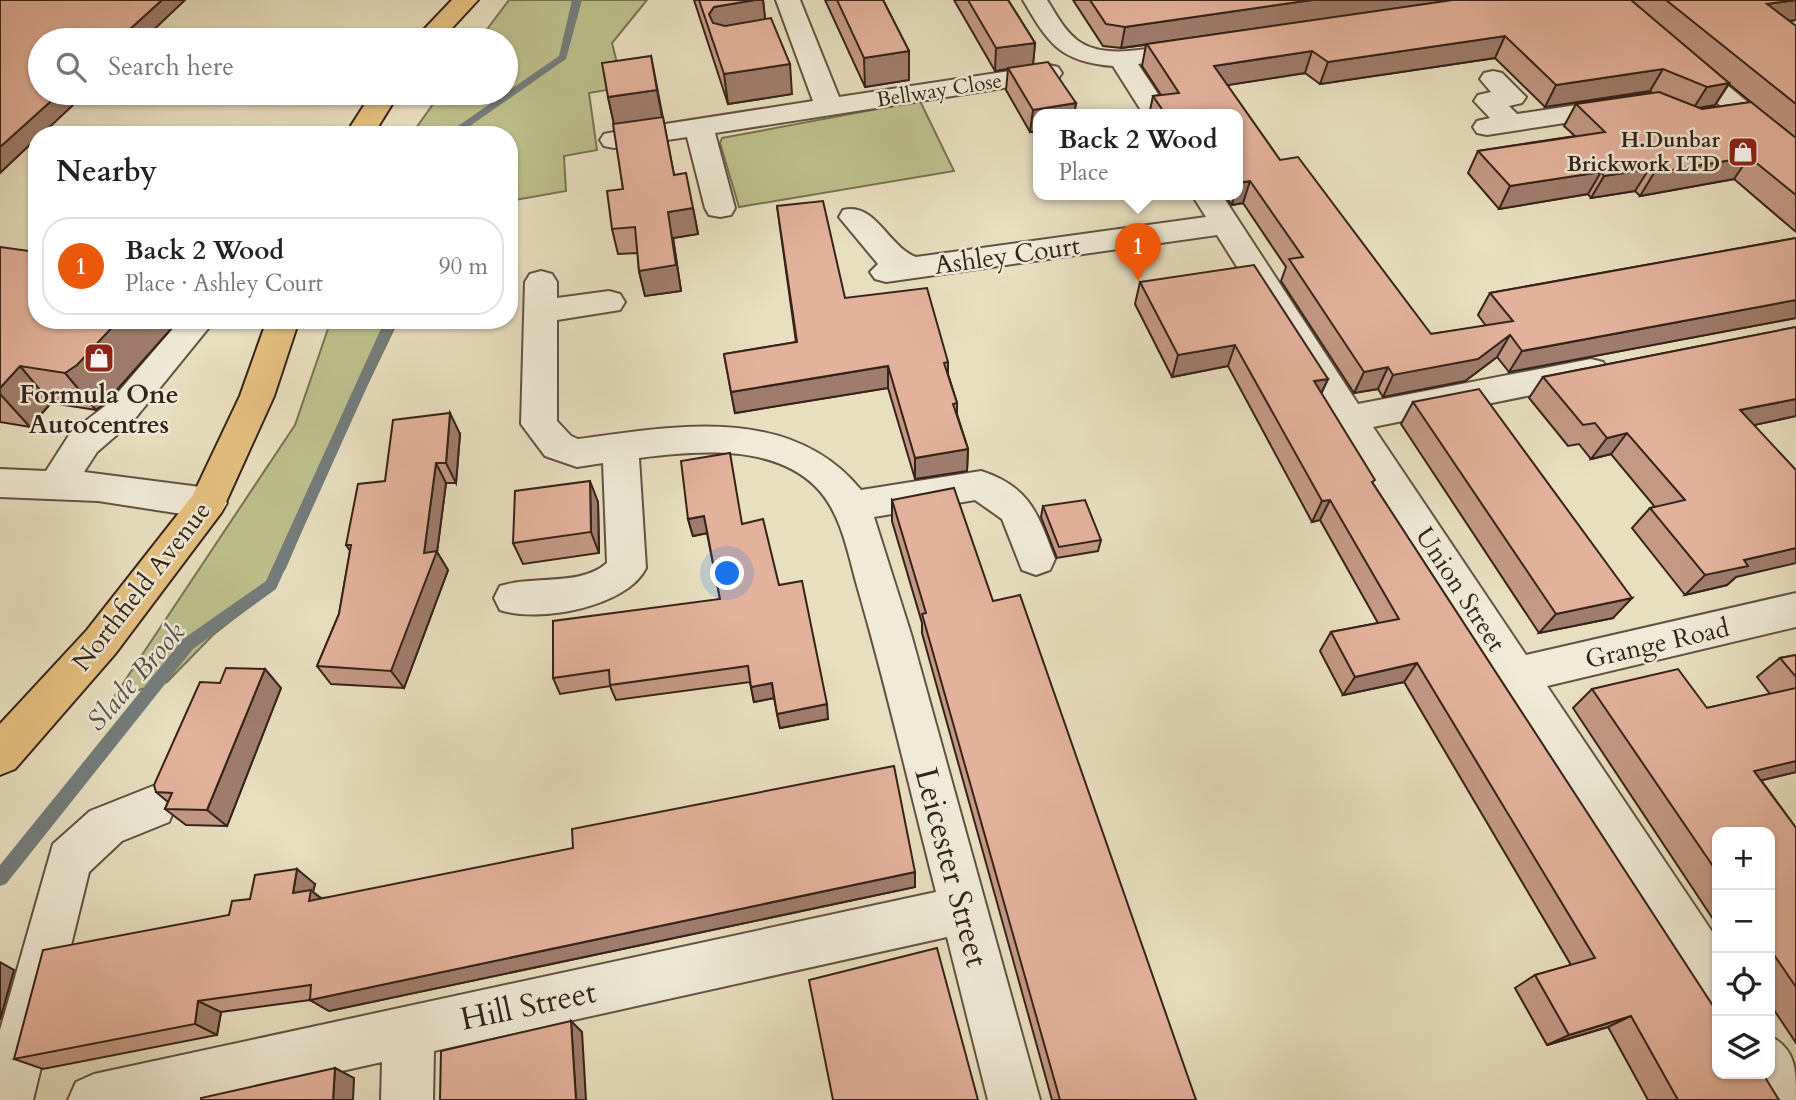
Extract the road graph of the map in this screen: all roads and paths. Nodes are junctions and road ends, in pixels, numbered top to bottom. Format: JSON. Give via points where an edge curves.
{"nodes":[{"id":1,"x":466,"y":0,"type":"edge"},
{"id":2,"x":788,"y":0,"type":"edge"},
{"id":3,"x":1035,"y":0,"type":"edge"},
{"id":4,"x":1609,"y":0,"type":"edge"},
{"id":5,"x":439,"y":28,"type":"edge"},
{"id":6,"x":1214,"y":45,"type":"edge"},
{"id":7,"x":1121,"y":59,"type":"junction"},
{"id":8,"x":1049,"y":73,"type":"edge"},
{"id":9,"x":1493,"y":79,"type":"dead end"},
{"id":10,"x":1650,"y":102,"type":"edge"},
{"id":11,"x":378,"y":105,"type":"edge"},
{"id":12,"x":829,"y":108,"type":"junction"},
{"id":13,"x":1154,"y":109,"type":"edge"},
{"id":14,"x":1743,"y":113,"type":"junction"},
{"id":15,"x":1703,"y":119,"type":"edge"},
{"id":16,"x":365,"y":126,"type":"edge"},
{"id":17,"x":699,"y":127,"type":"junction"},
{"id":18,"x":614,"y":140,"type":"edge"},
{"id":19,"x":1796,"y":156,"type":"edge"},
{"id":20,"x":720,"y":208,"type":"dead end"},
{"id":21,"x":1216,"y":210,"type":"edge"},
{"id":22,"x":854,"y":217,"type":"dead end"},
{"id":23,"x":608,"y":302,"type":"dead end"},
{"id":24,"x":191,"y":329,"type":"edge"},
{"id":25,"x":280,"y":329,"type":"edge"},
{"id":26,"x":1615,"y":367,"type":"edge"},
{"id":27,"x":1350,"y":419,"type":"junction"},
{"id":28,"x":620,"y":448,"type":"junction"},
{"id":29,"x":0,"y":483,"type":"edge"},
{"id":30,"x":56,"y":485,"type":"junction"},
{"id":31,"x":208,"y":503,"type":"junction"},
{"id":32,"x":852,"y":506,"type":"junction"},
{"id":33,"x":1035,"y":559,"type":"dead end"},
{"id":34,"x":514,"y":598,"type":"dead end"},
{"id":35,"x":1796,"y":610,"type":"edge"},
{"id":36,"x":1517,"y":675,"type":"junction"},
{"id":37,"x":0,"y":755,"type":"edge"},
{"id":38,"x":153,"y":807,"type":"edge"},
{"id":39,"x":962,"y":910,"type":"junction"},
{"id":40,"x":1712,"y":974,"type":"edge"},
{"id":41,"x":409,"y":1030,"type":"junction"},
{"id":42,"x":1775,"y":1070,"type":"edge"},
{"id":43,"x":7,"y":1100,"type":"edge"},
{"id":44,"x":94,"y":1100,"type":"edge"},
{"id":45,"x":407,"y":1100,"type":"edge"},
{"id":46,"x":1014,"y":1100,"type":"edge"},
{"id":47,"x":1794,"y":1100,"type":"edge"}],
"edges":[{"from":1,"to":5,"type":"main road"},
{"from":2,"to":12,"type":"street","via":[[788,35]]},
{"from":3,"to":7,"type":"street","via":[[1075,52]]},
{"from":4,"to":14,"type":"street"},
{"from":6,"to":7,"type":"street"},
{"from":7,"to":13,"type":"street"},
{"from":8,"to":12,"type":"street","name":"Bellway Close"},
{"from":9,"to":10,"type":"street","via":[[1512,97],[1489,101],[1499,125]]},
{"from":11,"to":16,"type":"main road"},
{"from":12,"to":17,"type":"street","name":"Bellway Close"},
{"from":14,"to":15,"type":"street"},
{"from":14,"to":19,"type":"street"},
{"from":17,"to":18,"type":"street","name":"Bellway Close"},
{"from":17,"to":20,"type":"street"},
{"from":21,"to":22,"type":"street","name":"Ashley Court","via":[[900,270]]},
{"from":21,"to":27,"type":"street","name":"Union Street"},
{"from":23,"to":28,"type":"street","name":"Leicester Street","via":[[541,297],[539,424],[558,446],[577,453]]},
{"from":24,"to":30,"type":"street","via":[[121,412],[84,442]]},
{"from":25,"to":31,"type":"main road","name":"Northfield Avenue","via":[[257,396]]},
{"from":26,"to":27,"type":"street"},
{"from":27,"to":36,"type":"street","name":"Union Street"},
{"from":28,"to":32,"type":"street","name":"Leicester Street","via":[[706,438],[748,443],[792,454],[826,470]]},
{"from":28,"to":34,"type":"street","via":[[627,568],[619,579],[590,589]]},
{"from":29,"to":30,"type":"street"},
{"from":30,"to":31,"type":"street"},
{"from":31,"to":37,"type":"main road","name":"Northfield Avenue","via":[[102,642]]},
{"from":32,"to":33,"type":"street","via":[[981,485],[1017,510]]},
{"from":32,"to":39,"type":"street","name":"Leicester Street","via":[[891,634]]},
{"from":35,"to":36,"type":"street","name":"Grange Road"},
{"from":36,"to":40,"type":"street","name":"Union Street"},
{"from":38,"to":43,"type":"street","via":[[106,826],[69,860]]},
{"from":39,"to":41,"type":"street","name":"Hill Street"},
{"from":39,"to":46,"type":"street","name":"Leicester Street"},
{"from":41,"to":44,"type":"street","name":"Hill Street"},
{"from":41,"to":45,"type":"street"},
{"from":42,"to":47,"type":"street"}]}
